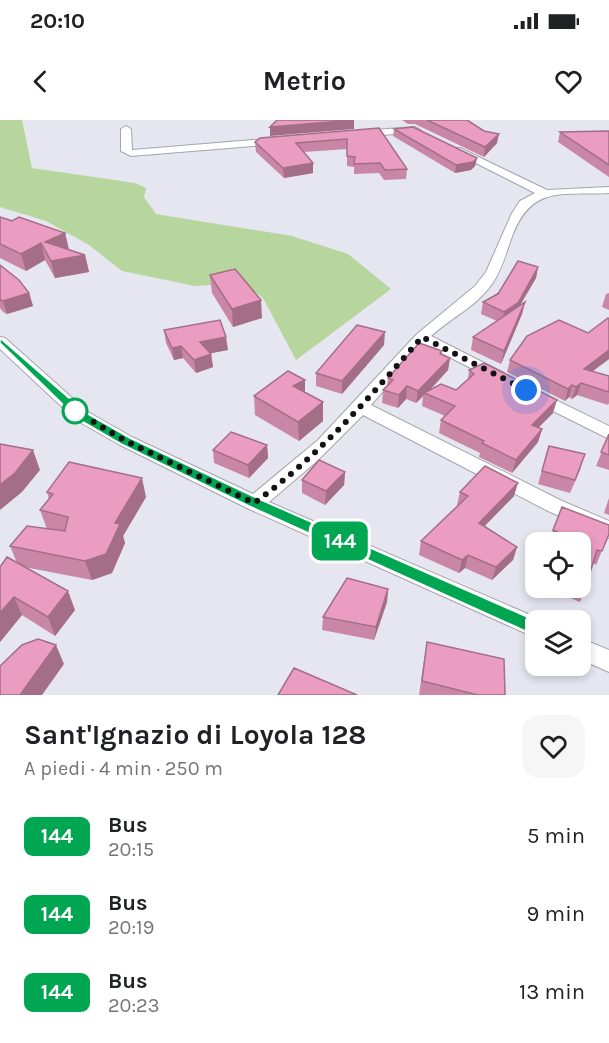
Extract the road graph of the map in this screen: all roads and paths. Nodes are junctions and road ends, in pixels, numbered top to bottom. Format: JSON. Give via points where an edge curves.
{"nodes":[{"id":1,"x":126,"y":129,"type":"dead end"},
{"id":2,"x":424,"y":134,"type":"edge"},
{"id":3,"x":345,"y":135,"type":"edge"},
{"id":4,"x":288,"y":140,"type":"edge"},
{"id":5,"x":445,"y":144,"type":"edge"},
{"id":6,"x":609,"y":190,"type":"edge"},
{"id":7,"x":548,"y":195,"type":"junction"},
{"id":8,"x":422,"y":337,"type":"junction"},
{"id":9,"x":0,"y":341,"type":"edge"},
{"id":10,"x":361,"y":407,"type":"junction"},
{"id":11,"x":609,"y":433,"type":"edge"},
{"id":12,"x":254,"y":503,"type":"junction"},
{"id":13,"x":609,"y":530,"type":"edge"},
{"id":14,"x":525,"y":623,"type":"edge"},
{"id":15,"x":591,"y":653,"type":"edge"},
{"id":16,"x":609,"y":660,"type":"edge"}],
"edges":[{"from":1,"to":4,"type":"street","via":[[126,151],[131,153]]},
{"from":2,"to":3,"type":"street","via":[[414,129]]},
{"from":5,"to":7,"type":"street"},
{"from":6,"to":7,"type":"street"},
{"from":7,"to":8,"type":"street","via":[[532,198],[515,216],[486,283]]},
{"from":8,"to":10,"type":"street"},
{"from":8,"to":11,"type":"street"},
{"from":9,"to":12,"type":"street","via":[[82,416]]},
{"from":10,"to":12,"type":"street","via":[[290,477]]},
{"from":10,"to":13,"type":"street"},
{"from":12,"to":14,"type":"street"},
{"from":15,"to":16,"type":"street"}]}
